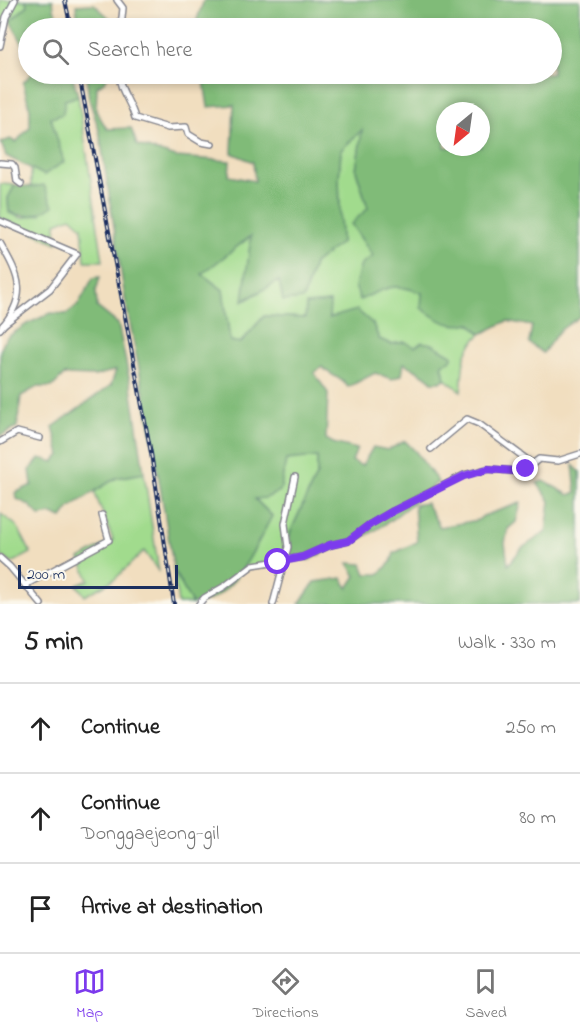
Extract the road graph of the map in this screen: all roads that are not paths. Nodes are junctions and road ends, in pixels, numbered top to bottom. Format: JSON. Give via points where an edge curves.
{"nodes":[{"id":1,"x":15,"y":0,"type":"edge"},
{"id":2,"x":117,"y":0,"type":"edge"},
{"id":3,"x":122,"y":18,"type":"edge"},
{"id":4,"x":0,"y":46,"type":"edge"},
{"id":5,"x":119,"y":84,"type":"edge"},
{"id":6,"x":212,"y":144,"type":"dead end"},
{"id":7,"x":0,"y":164,"type":"edge"},
{"id":8,"x":21,"y":184,"type":"dead end"},
{"id":9,"x":0,"y":221,"type":"edge"},
{"id":10,"x":0,"y":243,"type":"edge"},
{"id":11,"x":2,"y":327,"type":"edge"},
{"id":12,"x":40,"y":438,"type":"dead end"},
{"id":13,"x":0,"y":442,"type":"edge"},
{"id":14,"x":432,"y":449,"type":"dead end"},
{"id":15,"x":580,"y":454,"type":"edge"},
{"id":16,"x":532,"y":464,"type":"junction"},
{"id":17,"x":296,"y":477,"type":"dead end"},
{"id":18,"x":102,"y":515,"type":"dead end"},
{"id":19,"x":0,"y":558,"type":"edge"},
{"id":20,"x":286,"y":561,"type":"junction"},
{"id":21,"x":25,"y":585,"type":"junction"},
{"id":22,"x":41,"y":604,"type":"edge"},
{"id":23,"x":199,"y":604,"type":"edge"},
{"id":24,"x":273,"y":604,"type":"edge"}],
"edges":[{"from":1,"to":4,"type":"street","via":[[6,17]]},
{"from":2,"to":3,"type":"street","via":[[123,8]]},
{"from":5,"to":6,"type":"street","via":[[135,118],[168,128],[186,127],[188,134]]},
{"from":7,"to":8,"type":"street","via":[[12,164],[16,181]]},
{"from":9,"to":11,"type":"street","via":[[77,254],[50,289]]},
{"from":10,"to":11,"type":"street","via":[[19,286],[18,299]]},
{"from":12,"to":13,"type":"street","via":[[17,432]]},
{"from":14,"to":16,"type":"street","via":[[467,418]]},
{"from":15,"to":16,"type":"street","via":[[558,461],[539,459]]},
{"from":16,"to":20,"type":"street","via":[[526,469],[488,469],[461,477],[393,511],[348,541]]},
{"from":17,"to":20,"type":"street","via":[[285,524]]},
{"from":18,"to":21,"type":"street","via":[[109,540]]},
{"from":19,"to":21,"type":"street"},
{"from":20,"to":23,"type":"street","via":[[253,565]]},
{"from":20,"to":24,"type":"street"},
{"from":21,"to":22,"type":"street"}]}
